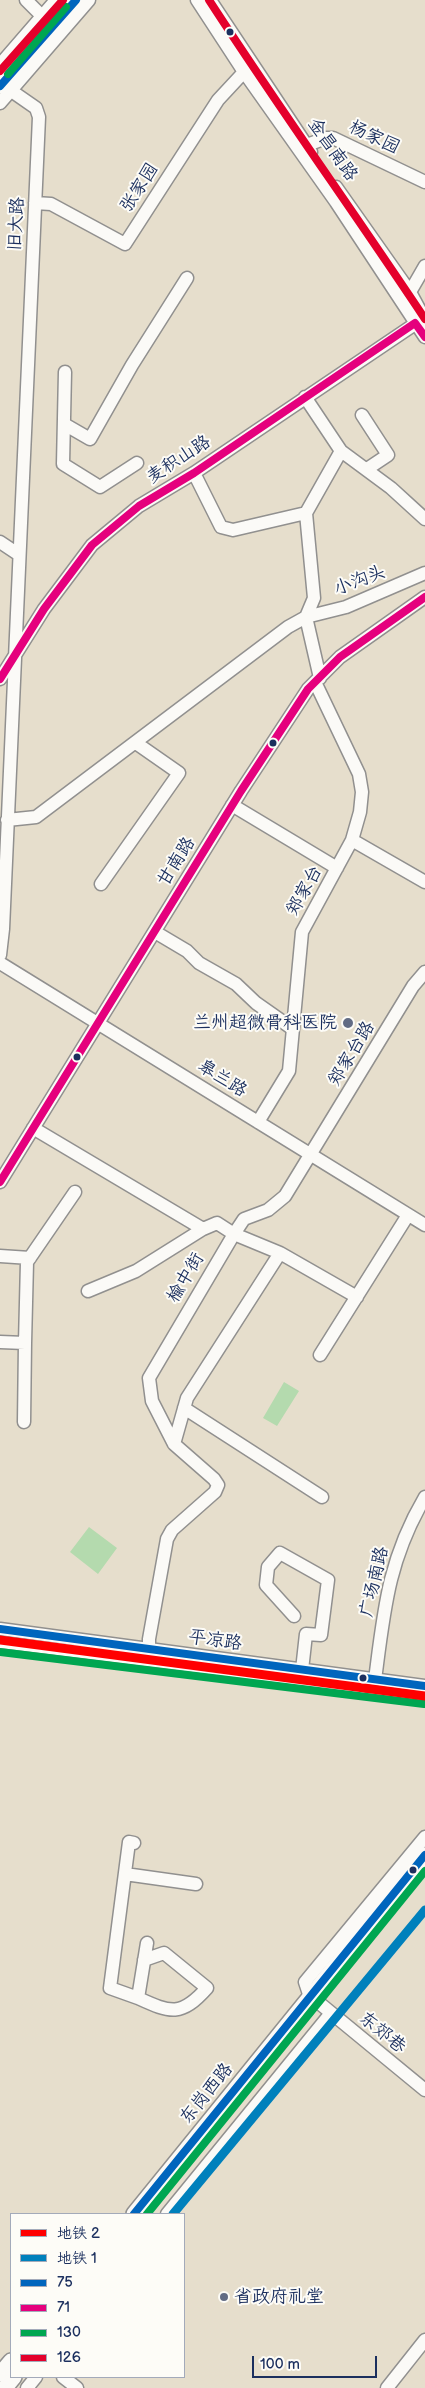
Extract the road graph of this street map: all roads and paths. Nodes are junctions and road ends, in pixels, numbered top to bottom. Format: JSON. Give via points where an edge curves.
{"nodes":[{"id":1,"x":26,"y":0,"type":"edge"},
{"id":2,"x":58,"y":0,"type":"edge"},
{"id":3,"x":76,"y":0,"type":"edge"},
{"id":4,"x":89,"y":0,"type":"edge"},
{"id":5,"x":197,"y":0,"type":"edge"},
{"id":6,"x":210,"y":0,"type":"edge"},
{"id":7,"x":44,"y":18,"type":"junction"},
{"id":8,"x":0,"y":67,"type":"edge"},
{"id":9,"x":244,"y":72,"type":"junction"},
{"id":10,"x":3,"y":86,"type":"edge"},
{"id":11,"x":0,"y":103,"type":"edge"},
{"id":12,"x":307,"y":145,"type":"junction"},
{"id":13,"x":425,"y":182,"type":"edge"},
{"id":14,"x":35,"y":203,"type":"junction"},
{"id":15,"x":425,"y":266,"type":"edge"},
{"id":16,"x":187,"y":278,"type":"dead end"},
{"id":17,"x":410,"y":292,"type":"junction"},
{"id":18,"x":421,"y":320,"type":"edge"},
{"id":19,"x":425,"y":337,"type":"edge"},
{"id":20,"x":65,"y":372,"type":"dead end"},
{"id":21,"x":305,"y":397,"type":"junction"},
{"id":22,"x":362,"y":415,"type":"dead end"},
{"id":23,"x":64,"y":424,"type":"junction"},
{"id":24,"x":341,"y":451,"type":"junction"},
{"id":25,"x":137,"y":463,"type":"dead end"},
{"id":26,"x":367,"y":469,"type":"junction"},
{"id":27,"x":194,"y":472,"type":"junction"},
{"id":28,"x":306,"y":513,"type":"junction"},
{"id":29,"x":425,"y":519,"type":"edge"},
{"id":30,"x":0,"y":542,"type":"edge"},
{"id":31,"x":18,"y":554,"type":"junction"},
{"id":32,"x":425,"y":573,"type":"edge"},
{"id":33,"x":16,"y":595,"type":"junction"},
{"id":34,"x":54,"y":595,"type":"junction"},
{"id":35,"x":425,"y":597,"type":"edge"},
{"id":36,"x":306,"y":617,"type":"junction"},
{"id":37,"x":14,"y":656,"type":"junction"},
{"id":38,"x":0,"y":679,"type":"edge"},
{"id":39,"x":318,"y":680,"type":"junction"},
{"id":40,"x":0,"y":716,"type":"edge"},
{"id":41,"x":136,"y":743,"type":"junction"},
{"id":42,"x":10,"y":745,"type":"junction"},
{"id":43,"x":232,"y":805,"type":"junction"},
{"id":44,"x":7,"y":820,"type":"junction"},
{"id":45,"x":352,"y":840,"type":"junction"},
{"id":46,"x":337,"y":868,"type":"junction"},
{"id":47,"x":425,"y":882,"type":"edge"},
{"id":48,"x":101,"y":884,"type":"dead end"},
{"id":49,"x":155,"y":932,"type":"junction"},
{"id":50,"x":0,"y":955,"type":"edge"},
{"id":51,"x":0,"y":963,"type":"edge"},
{"id":52,"x":425,"y":972,"type":"edge"},
{"id":53,"x":98,"y":1024,"type":"junction"},
{"id":54,"x":293,"y":1029,"type":"junction"},
{"id":55,"x":258,"y":1122,"type":"junction"},
{"id":56,"x":33,"y":1128,"type":"junction"},
{"id":57,"x":312,"y":1155,"type":"junction"},
{"id":58,"x":0,"y":1182,"type":"edge"},
{"id":59,"x":75,"y":1192,"type":"dead end"},
{"id":60,"x":408,"y":1215,"type":"junction"},
{"id":61,"x":425,"y":1225,"type":"edge"},
{"id":62,"x":203,"y":1229,"type":"junction"},
{"id":63,"x":234,"y":1234,"type":"junction"},
{"id":64,"x":280,"y":1253,"type":"junction"},
{"id":65,"x":0,"y":1256,"type":"edge"},
{"id":66,"x":30,"y":1258,"type":"junction"},
{"id":67,"x":88,"y":1291,"type":"dead end"},
{"id":68,"x":357,"y":1297,"type":"junction"},
{"id":69,"x":0,"y":1342,"type":"edge"},
{"id":70,"x":25,"y":1343,"type":"junction"},
{"id":71,"x":320,"y":1355,"type":"dead end"},
{"id":72,"x":184,"y":1408,"type":"junction"},
{"id":73,"x":24,"y":1422,"type":"dead end"},
{"id":74,"x":174,"y":1444,"type":"junction"},
{"id":75,"x":322,"y":1497,"type":"dead end"},
{"id":76,"x":425,"y":1497,"type":"edge"},
{"id":77,"x":294,"y":1616,"type":"dead end"},
{"id":78,"x":0,"y":1629,"type":"edge"},
{"id":79,"x":0,"y":1642,"type":"edge"},
{"id":80,"x":149,"y":1655,"type":"junction"},
{"id":81,"x":302,"y":1670,"type":"junction"},
{"id":82,"x":375,"y":1680,"type":"junction"},
{"id":83,"x":425,"y":1686,"type":"edge"},
{"id":84,"x":425,"y":1694,"type":"edge"},
{"id":85,"x":425,"y":1837,"type":"edge"},
{"id":86,"x":134,"y":1843,"type":"dead end"},
{"id":87,"x":425,"y":1854,"type":"edge"},
{"id":88,"x":425,"y":1869,"type":"edge"},
{"id":89,"x":125,"y":1874,"type":"junction"},
{"id":90,"x":196,"y":1884,"type":"dead end"},
{"id":91,"x":147,"y":1943,"type":"dead end"},
{"id":92,"x":144,"y":1960,"type":"junction"},
{"id":93,"x":138,"y":1998,"type":"junction"},
{"id":94,"x":314,"y":1999,"type":"junction"},
{"id":95,"x":330,"y":2013,"type":"junction"},
{"id":96,"x":425,"y":2090,"type":"edge"},
{"id":97,"x":135,"y":2213,"type":"edge"},
{"id":98,"x":147,"y":2213,"type":"edge"},
{"id":99,"x":168,"y":2213,"type":"edge"},
{"id":100,"x":425,"y":2340,"type":"edge"},
{"id":101,"x":7,"y":2368,"type":"edge"},
{"id":102,"x":35,"y":2378,"type":"edge"},
{"id":103,"x":64,"y":2378,"type":"edge"},
{"id":104,"x":5,"y":2388,"type":"edge"},
{"id":105,"x":26,"y":2388,"type":"edge"},
{"id":106,"x":77,"y":2388,"type":"edge"},
{"id":107,"x":386,"y":2388,"type":"edge"}],
"edges":[{"from":1,"to":7,"type":"street"},
{"from":2,"to":7,"type":"main road"},
{"from":3,"to":10,"type":"main road"},
{"from":4,"to":10,"type":"street"},
{"from":5,"to":9,"type":"street","name":"金昌南路"},
{"from":6,"to":12,"type":"street","name":"金昌南路"},
{"from":7,"to":8,"type":"main road"},
{"from":9,"to":14,"type":"street","name":"张家园","via":[[218,100],[125,244],[51,204]]},
{"from":9,"to":18,"type":"street","name":"金昌南路"},
{"from":10,"to":11,"type":"street"},
{"from":10,"to":14,"type":"street","name":"旧大路","via":[[36,108],[39,117]]},
{"from":12,"to":13,"type":"street","name":"杨家园","via":[[333,138]]},
{"from":12,"to":17,"type":"street","name":"金昌南路"},
{"from":14,"to":31,"type":"street","name":"旧大路"},
{"from":15,"to":17,"type":"street"},
{"from":16,"to":23,"type":"street","via":[[90,439]]},
{"from":17,"to":18,"type":"street","name":"金昌南路"},
{"from":18,"to":19,"type":"street","name":"金昌南路"},
{"from":18,"to":21,"type":"street","name":"麦积山路"},
{"from":20,"to":23,"type":"street"},
{"from":21,"to":24,"type":"street"},
{"from":21,"to":27,"type":"street","name":"麦积山路"},
{"from":22,"to":26,"type":"street","via":[[388,455]]},
{"from":23,"to":25,"type":"street","via":[[63,464],[100,487]]},
{"from":24,"to":26,"type":"street"},
{"from":24,"to":28,"type":"street"},
{"from":26,"to":29,"type":"street"},
{"from":27,"to":28,"type":"street","via":[[222,527],[234,530]]},
{"from":27,"to":34,"type":"street","name":"麦积山路","via":[[139,506],[92,545]]},
{"from":28,"to":36,"type":"street","via":[[314,598]]},
{"from":30,"to":31,"type":"street"},
{"from":31,"to":33,"type":"street","name":"旧大路"},
{"from":32,"to":36,"type":"street","name":"小沟头","via":[[346,607]]},
{"from":33,"to":34,"type":"street","via":[[19,611],[28,617],[38,613]]},
{"from":33,"to":37,"type":"street","name":"旧大路"},
{"from":34,"to":37,"type":"street","name":"麦积山路"},
{"from":35,"to":39,"type":"street","name":"甘南路","via":[[340,657]]},
{"from":36,"to":39,"type":"street","name":"郑家台"},
{"from":36,"to":41,"type":"street","name":"小沟头","via":[[238,664]]},
{"from":37,"to":38,"type":"street","name":"麦积山路"},
{"from":37,"to":42,"type":"street","name":"旧大路"},
{"from":39,"to":43,"type":"street","name":"甘南路","via":[[308,689]]},
{"from":39,"to":45,"type":"street","name":"郑家台","via":[[359,774],[362,792],[360,812]]},
{"from":40,"to":42,"type":"street","via":[[8,724]]},
{"from":41,"to":44,"type":"street","name":"小沟头","via":[[36,817]]},
{"from":41,"to":48,"type":"street","via":[[178,773]]},
{"from":42,"to":44,"type":"street","name":"旧大路"},
{"from":43,"to":46,"type":"street"},
{"from":43,"to":49,"type":"street","name":"甘南路"},
{"from":44,"to":50,"type":"street","name":"旧大路"},
{"from":45,"to":46,"type":"street","name":"郑家台"},
{"from":45,"to":47,"type":"street"},
{"from":46,"to":54,"type":"street","name":"郑家台","via":[[302,932]]},
{"from":49,"to":53,"type":"street","name":"甘南路"},
{"from":49,"to":54,"type":"street","via":[[236,984],[256,1003]]},
{"from":51,"to":53,"type":"street","name":"皋兰路"},
{"from":52,"to":57,"type":"street","name":"郑家台路","via":[[413,986]]},
{"from":53,"to":55,"type":"street","name":"皋兰路"},
{"from":53,"to":56,"type":"street","name":"甘南路"},
{"from":54,"to":55,"type":"street","name":"郑家台","via":[[289,1071]]},
{"from":55,"to":57,"type":"street","name":"皋兰路"},
{"from":56,"to":58,"type":"street","name":"甘南路"},
{"from":56,"to":62,"type":"street"},
{"from":57,"to":60,"type":"street","name":"皋兰路"},
{"from":57,"to":63,"type":"street","name":"榆中街","via":[[285,1196],[268,1210],[244,1219]]},
{"from":59,"to":66,"type":"street"},
{"from":60,"to":61,"type":"street","name":"皋兰路"},
{"from":60,"to":68,"type":"street"},
{"from":62,"to":63,"type":"street","via":[[217,1223]]},
{"from":62,"to":67,"type":"street","via":[[136,1271]]},
{"from":63,"to":64,"type":"street"},
{"from":63,"to":74,"type":"street","name":"榆中街","via":[[149,1378],[152,1400]]},
{"from":64,"to":68,"type":"street"},
{"from":64,"to":72,"type":"street"},
{"from":65,"to":66,"type":"street"},
{"from":66,"to":70,"type":"street","via":[[27,1262]]},
{"from":68,"to":71,"type":"street"},
{"from":69,"to":70,"type":"street"},
{"from":70,"to":73,"type":"street"},
{"from":72,"to":74,"type":"street"},
{"from":72,"to":75,"type":"street"},
{"from":74,"to":80,"type":"street","name":"榆中街","via":[[218,1485],[215,1492],[172,1530],[167,1540]]},
{"from":76,"to":82,"type":"street","name":"广场南路","via":[[400,1546],[391,1573]]},
{"from":77,"to":81,"type":"street","via":[[266,1585],[268,1567],[280,1553],[328,1580],[321,1635],[306,1634]]},
{"from":78,"to":80,"type":"street","name":"平凉路"},
{"from":79,"to":80,"type":"street","name":"平凉路"},
{"from":80,"to":81,"type":"street","name":"平凉路"},
{"from":80,"to":84,"type":"street","name":"平凉路"},
{"from":81,"to":82,"type":"street","name":"平凉路"},
{"from":82,"to":83,"type":"street","name":"平凉路"},
{"from":85,"to":94,"type":"street","via":[[305,1982]]},
{"from":86,"to":89,"type":"street","via":[[128,1842]]},
{"from":87,"to":94,"type":"main road","name":"东岗西路"},
{"from":88,"to":94,"type":"main road","name":"东岗西路"},
{"from":89,"to":90,"type":"street"},
{"from":89,"to":93,"type":"street","via":[[110,1988]]},
{"from":91,"to":92,"type":"street"},
{"from":92,"to":93,"type":"street"},
{"from":92,"to":93,"type":"street","via":[[164,1953],[207,1988],[193,2004],[177,2011],[164,2010]]},
{"from":94,"to":95,"type":"street","name":"东郊巷"},
{"from":94,"to":97,"type":"main road","name":"东岗西路"},
{"from":94,"to":98,"type":"main road","name":"东岗西路"},
{"from":95,"to":96,"type":"street","name":"东郊巷"},
{"from":95,"to":99,"type":"street"},
{"from":100,"to":107,"type":"street"},
{"from":101,"to":104,"type":"main road"},
{"from":102,"to":105,"type":"street"},
{"from":103,"to":106,"type":"street"}]}
